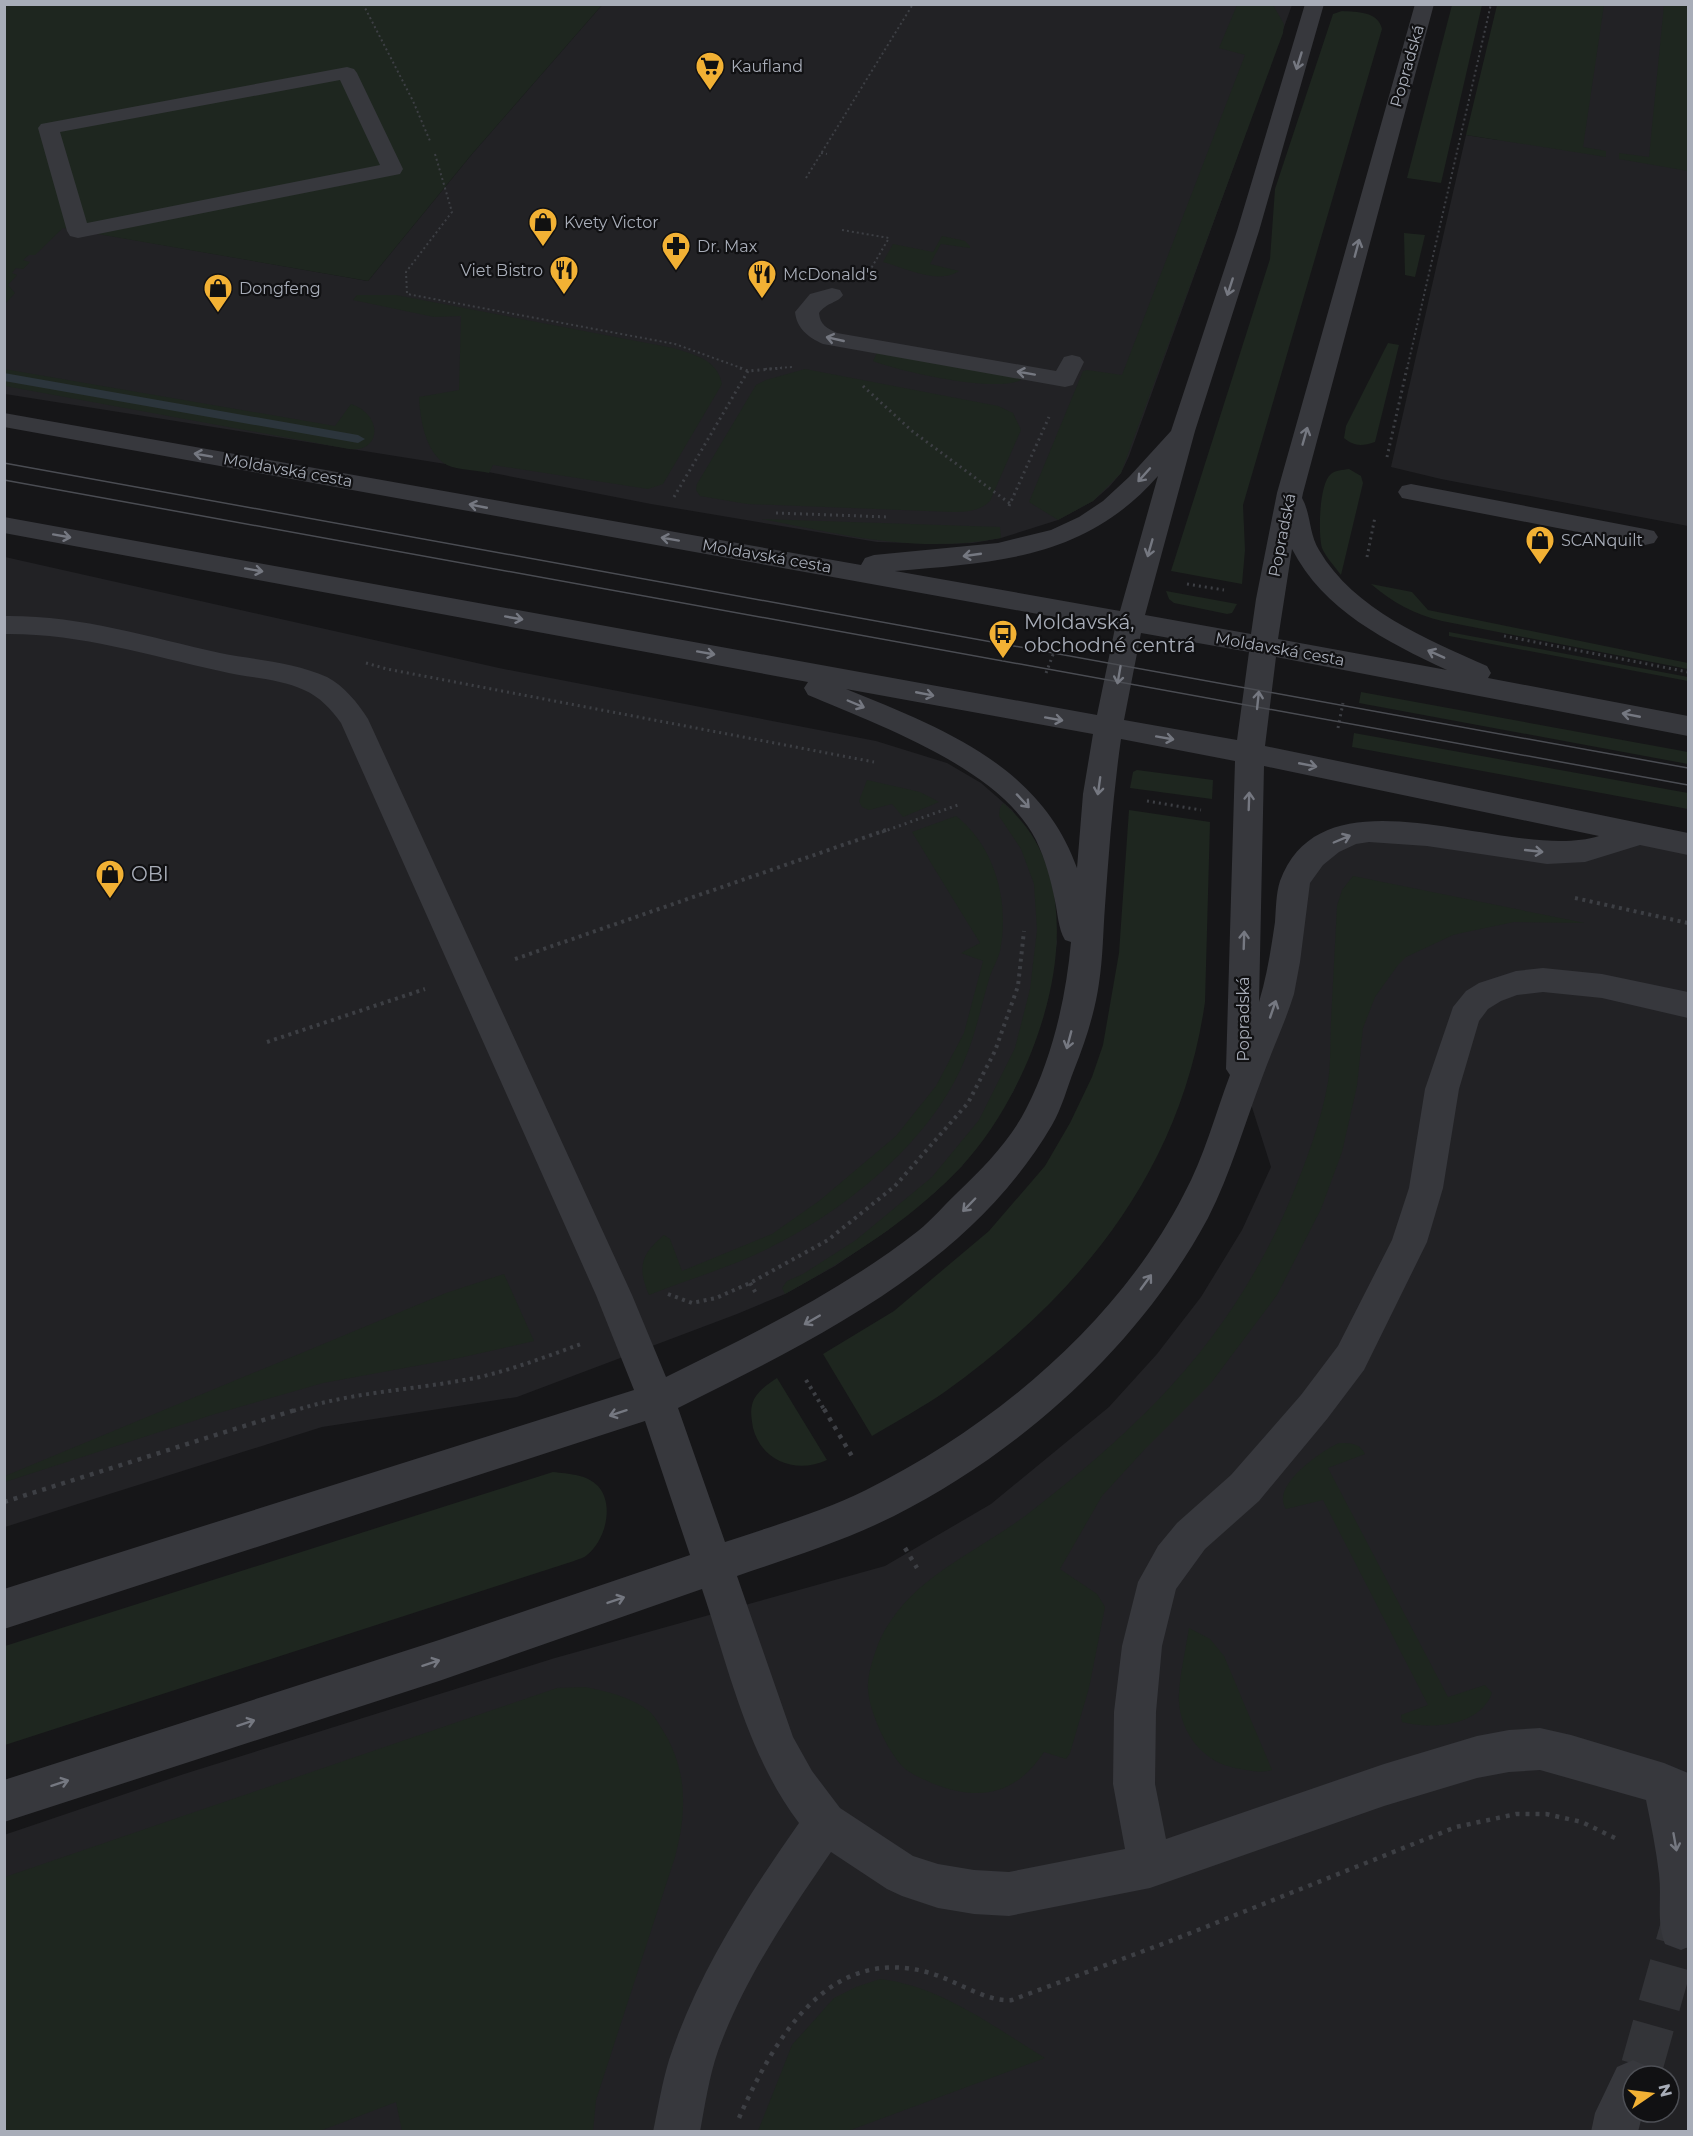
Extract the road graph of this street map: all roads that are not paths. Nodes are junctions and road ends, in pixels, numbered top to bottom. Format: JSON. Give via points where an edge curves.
{"nodes":[{"id":1,"x":1315,"y":4,"type":"edge"},
{"id":2,"x":1425,"y":4,"type":"edge"},
{"id":3,"x":346,"y":73,"type":"joint"},
{"id":4,"x":832,"y":295,"type":"dead end"},
{"id":5,"x":1072,"y":362,"type":"dead end"},
{"id":6,"x":4,"y":420,"type":"edge"},
{"id":7,"x":1184,"y":431,"type":"junction"},
{"id":8,"x":1411,"y":492,"type":"dead end"},
{"id":9,"x":1290,"y":493,"type":"junction"},
{"id":10,"x":13,"y":528,"type":"edge"},
{"id":11,"x":1645,"y":537,"type":"dead end"},
{"id":12,"x":831,"y":567,"type":"junction"},
{"id":13,"x":1130,"y":622,"type":"junction"},
{"id":14,"x":4,"y":625,"type":"edge"},
{"id":15,"x":1264,"y":647,"type":"junction"},
{"id":16,"x":764,"y":664,"type":"junction"},
{"id":17,"x":1528,"y":696,"type":"junction"},
{"id":18,"x":1689,"y":726,"type":"edge"},
{"id":19,"x":1108,"y":728,"type":"junction"},
{"id":20,"x":1250,"y":753,"type":"junction"},
{"id":21,"x":1637,"y":834,"type":"junction"},
{"id":22,"x":1689,"y":844,"type":"edge"},
{"id":23,"x":1083,"y":984,"type":"junction"},
{"id":24,"x":1689,"y":1005,"type":"edge"},
{"id":25,"x":1244,"y":1082,"type":"junction"},
{"id":26,"x":657,"y":1400,"type":"junction"},
{"id":27,"x":713,"y":1566,"type":"junction"},
{"id":28,"x":4,"y":1610,"type":"edge"},
{"id":29,"x":1676,"y":1789,"type":"edge"},
{"id":30,"x":4,"y":1801,"type":"edge"},
{"id":31,"x":825,"y":1823,"type":"junction"},
{"id":32,"x":1150,"y":1866,"type":"junction"},
{"id":33,"x":1682,"y":1909,"type":"tunnel mouth"},
{"id":34,"x":1621,"y":2107,"type":"edge"},
{"id":35,"x":676,"y":2132,"type":"edge"},
{"id":36,"x":1614,"y":2132,"type":"edge"}],
"edges":[{"from":1,"to":7,"type":"street","one_way":true},
{"from":9,"to":2,"type":"street","name":"Popradská","one_way":true},
{"from":3,"to":3,"type":"street","via":[[392,169],[78,231],[48,128]]},
{"from":5,"to":4,"type":"street","one_way":true,"via":[[1065,380],[831,339],[813,329],[807,312],[818,299]]},
{"from":12,"to":6,"type":"street","name":"Moldavská cesta","one_way":true},
{"from":7,"to":12,"type":"street","one_way":true,"via":[[1111,508],[1059,535],[999,551]]},
{"from":7,"to":13,"type":"street","one_way":true},
{"from":8,"to":11,"type":"street"},
{"from":9,"to":15,"type":"street","name":"Popradská","via":[[1269,599]]},
{"from":17,"to":9,"type":"street","name":"Moldavská cesta","one_way":true,"via":[[1381,627],[1347,599],[1306,551]]},
{"from":10,"to":16,"type":"street","one_way":true},
{"from":12,"to":13,"type":"street","name":"Moldavská cesta"},
{"from":13,"to":15,"type":"street","name":"Moldavská cesta"},
{"from":13,"to":19,"type":"street","one_way":true},
{"from":14,"to":26,"type":"street","via":[[68,626],[125,637],[311,681],[338,698],[354,719],[470,974]]},
{"from":15,"to":17,"type":"street","name":"Moldavská cesta"},
{"from":20,"to":15,"type":"street","name":"Popradská","one_way":true},
{"from":16,"to":19,"type":"street","one_way":true},
{"from":16,"to":23,"type":"street","one_way":true,"via":[[946,746],[1010,787],[1044,828],[1064,872]]},
{"from":18,"to":17,"type":"street","name":"Moldavská cesta","one_way":true},
{"from":19,"to":20,"type":"street","one_way":true},
{"from":19,"to":23,"type":"street","one_way":true,"via":[[1098,794]]},
{"from":20,"to":21,"type":"street","one_way":true},
{"from":25,"to":20,"type":"street","name":"Popradská","one_way":true},
{"from":21,"to":22,"type":"street"},
{"from":25,"to":21,"type":"street","one_way":true,"via":[[1275,1006],[1295,883],[1308,860],[1322,849],[1346,836],[1372,831],[1569,853],[1590,851]]},
{"from":23,"to":26,"type":"street","one_way":true,"via":[[1067,1046],[1041,1114],[991,1183],[931,1241],[844,1302]]},
{"from":24,"to":32,"type":"street","via":[[1602,986],[1543,980],[1516,983],[1490,992],[1464,1016],[1442,1089],[1426,1188],[1409,1242],[1351,1358],[1245,1488],[1191,1536],[1158,1582],[1143,1646],[1135,1712],[1134,1784]]},
{"from":27,"to":25,"type":"street","one_way":true,"via":[[880,1503],[959,1456],[1056,1382],[1110,1328],[1176,1241],[1224,1143]]},
{"from":26,"to":27,"type":"street"},
{"from":26,"to":28,"type":"street","one_way":true},
{"from":30,"to":27,"type":"street","one_way":true,"via":[[497,1642]]},
{"from":27,"to":31,"type":"street","via":[[776,1747],[797,1786]]},
{"from":29,"to":32,"type":"street","via":[[1551,1751],[1509,1751],[1384,1785]]},
{"from":29,"to":33,"type":"street","one_way":true},
{"from":31,"to":32,"type":"street","via":[[902,1874],[974,1892],[1009,1894]]},
{"from":31,"to":35,"type":"street","via":[[737,1956],[694,2053]]},
{"from":34,"to":36,"type":"street"}]}
